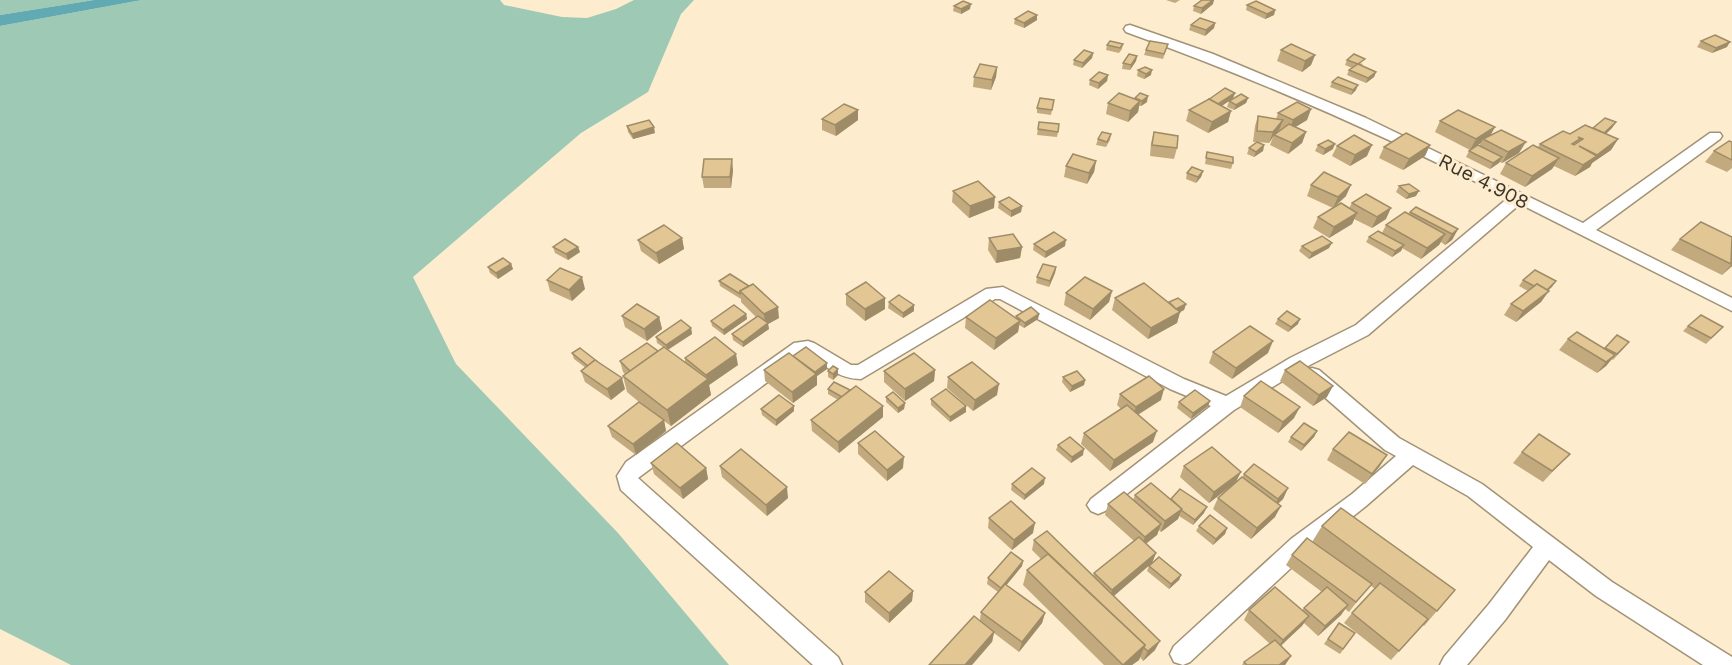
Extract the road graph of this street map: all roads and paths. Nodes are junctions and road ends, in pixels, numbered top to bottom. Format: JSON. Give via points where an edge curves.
{"nodes":[{"id":1,"x":1130,"y":29,"type":"dead end"},
{"id":2,"x":1715,"y":136,"type":"dead end"},
{"id":3,"x":1518,"y":198,"type":"junction"},
{"id":4,"x":1583,"y":231,"type":"junction"},
{"id":5,"x":1732,"y":305,"type":"edge"},
{"id":6,"x":1297,"y":363,"type":"junction"},
{"id":7,"x":1227,"y":405,"type":"junction"},
{"id":8,"x":1410,"y":456,"type":"junction"},
{"id":9,"x":1098,"y":505,"type":"dead end"},
{"id":10,"x":1546,"y":547,"type":"junction"},
{"id":11,"x":1182,"y":654,"type":"dead end"},
{"id":12,"x":830,"y":665,"type":"edge"},
{"id":13,"x":1452,"y":665,"type":"edge"},
{"id":14,"x":1724,"y":665,"type":"edge"}],
"edges":[{"from":1,"to":3,"type":"street","name":"Rue 4.908","via":[[1318,102]]},
{"from":2,"to":4,"type":"street"},
{"from":3,"to":4,"type":"street","name":"Rue 4.908"},
{"from":3,"to":6,"type":"street","via":[[1362,330]]},
{"from":4,"to":5,"type":"street","name":"Rue 4.908"},
{"from":6,"to":7,"type":"street"},
{"from":6,"to":8,"type":"street"},
{"from":7,"to":9,"type":"street"},
{"from":7,"to":12,"type":"street","via":[[1177,384],[1003,293],[992,293],[861,372],[845,372],[814,350],[800,348],[627,476],[628,484]]},
{"from":8,"to":10,"type":"street","via":[[1475,490]]},
{"from":8,"to":11,"type":"street","via":[[1299,546]]},
{"from":10,"to":13,"type":"street"},
{"from":10,"to":14,"type":"street"}]}
